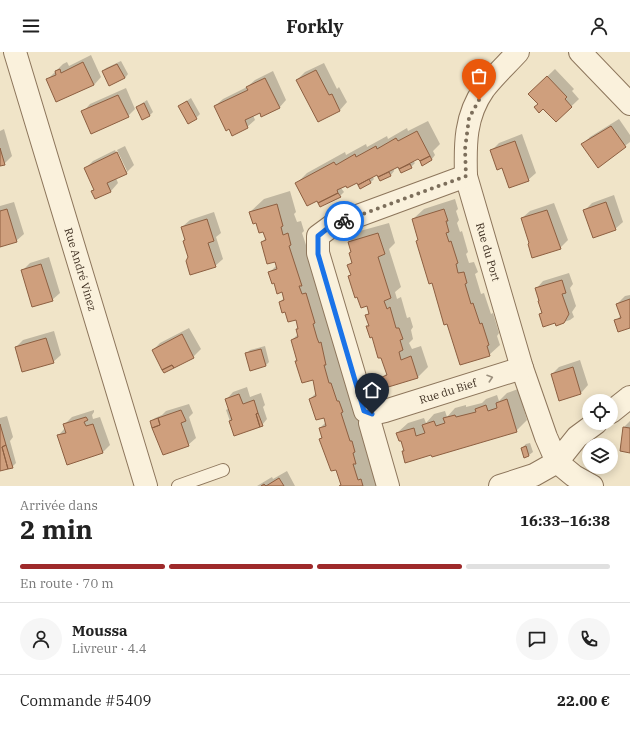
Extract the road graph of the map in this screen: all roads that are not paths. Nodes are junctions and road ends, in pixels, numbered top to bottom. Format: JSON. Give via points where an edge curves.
{"nodes":[{"id":1,"x":15,"y":52,"type":"edge"},
{"id":2,"x":518,"y":52,"type":"edge"},
{"id":3,"x":580,"y":52,"type":"edge"},
{"id":4,"x":630,"y":104,"type":"edge"},
{"id":5,"x":466,"y":176,"type":"junction"},
{"id":6,"x":522,"y":368,"type":"junction"},
{"id":7,"x":630,"y":397,"type":"edge"},
{"id":8,"x":618,"y":406,"type":"edge"},
{"id":9,"x":372,"y":414,"type":"junction"},
{"id":10,"x":586,"y":430,"type":"edge"},
{"id":11,"x":557,"y":462,"type":"junction"},
{"id":12,"x":222,"y":470,"type":"dead end"},
{"id":13,"x":146,"y":486,"type":"edge"},
{"id":14,"x":178,"y":486,"type":"edge"},
{"id":15,"x":388,"y":486,"type":"edge"},
{"id":16,"x":500,"y":486,"type":"edge"},
{"id":17,"x":592,"y":486,"type":"edge"}],
"edges":[{"from":1,"to":13,"type":"street","name":"Rue André Vinez"},
{"from":2,"to":5,"type":"street","name":"Rue du Port","via":[[484,89],[469,118],[465,149]]},
{"from":3,"to":4,"type":"street"},
{"from":5,"to":6,"type":"street","name":"Rue du Port"},
{"from":5,"to":9,"type":"street","via":[[333,224],[318,236],[318,254],[364,411]]},
{"from":9,"to":6,"type":"street","name":"Rue du Bief","one_way":true},
{"from":6,"to":11,"type":"street","name":"Rue du Port"},
{"from":7,"to":8,"type":"street"},
{"from":9,"to":15,"type":"street","via":[[370,424]]},
{"from":10,"to":11,"type":"street","via":[[577,437]]},
{"from":11,"to":16,"type":"street","via":[[534,475]]},
{"from":11,"to":17,"type":"street"},
{"from":12,"to":14,"type":"lane"}]}
